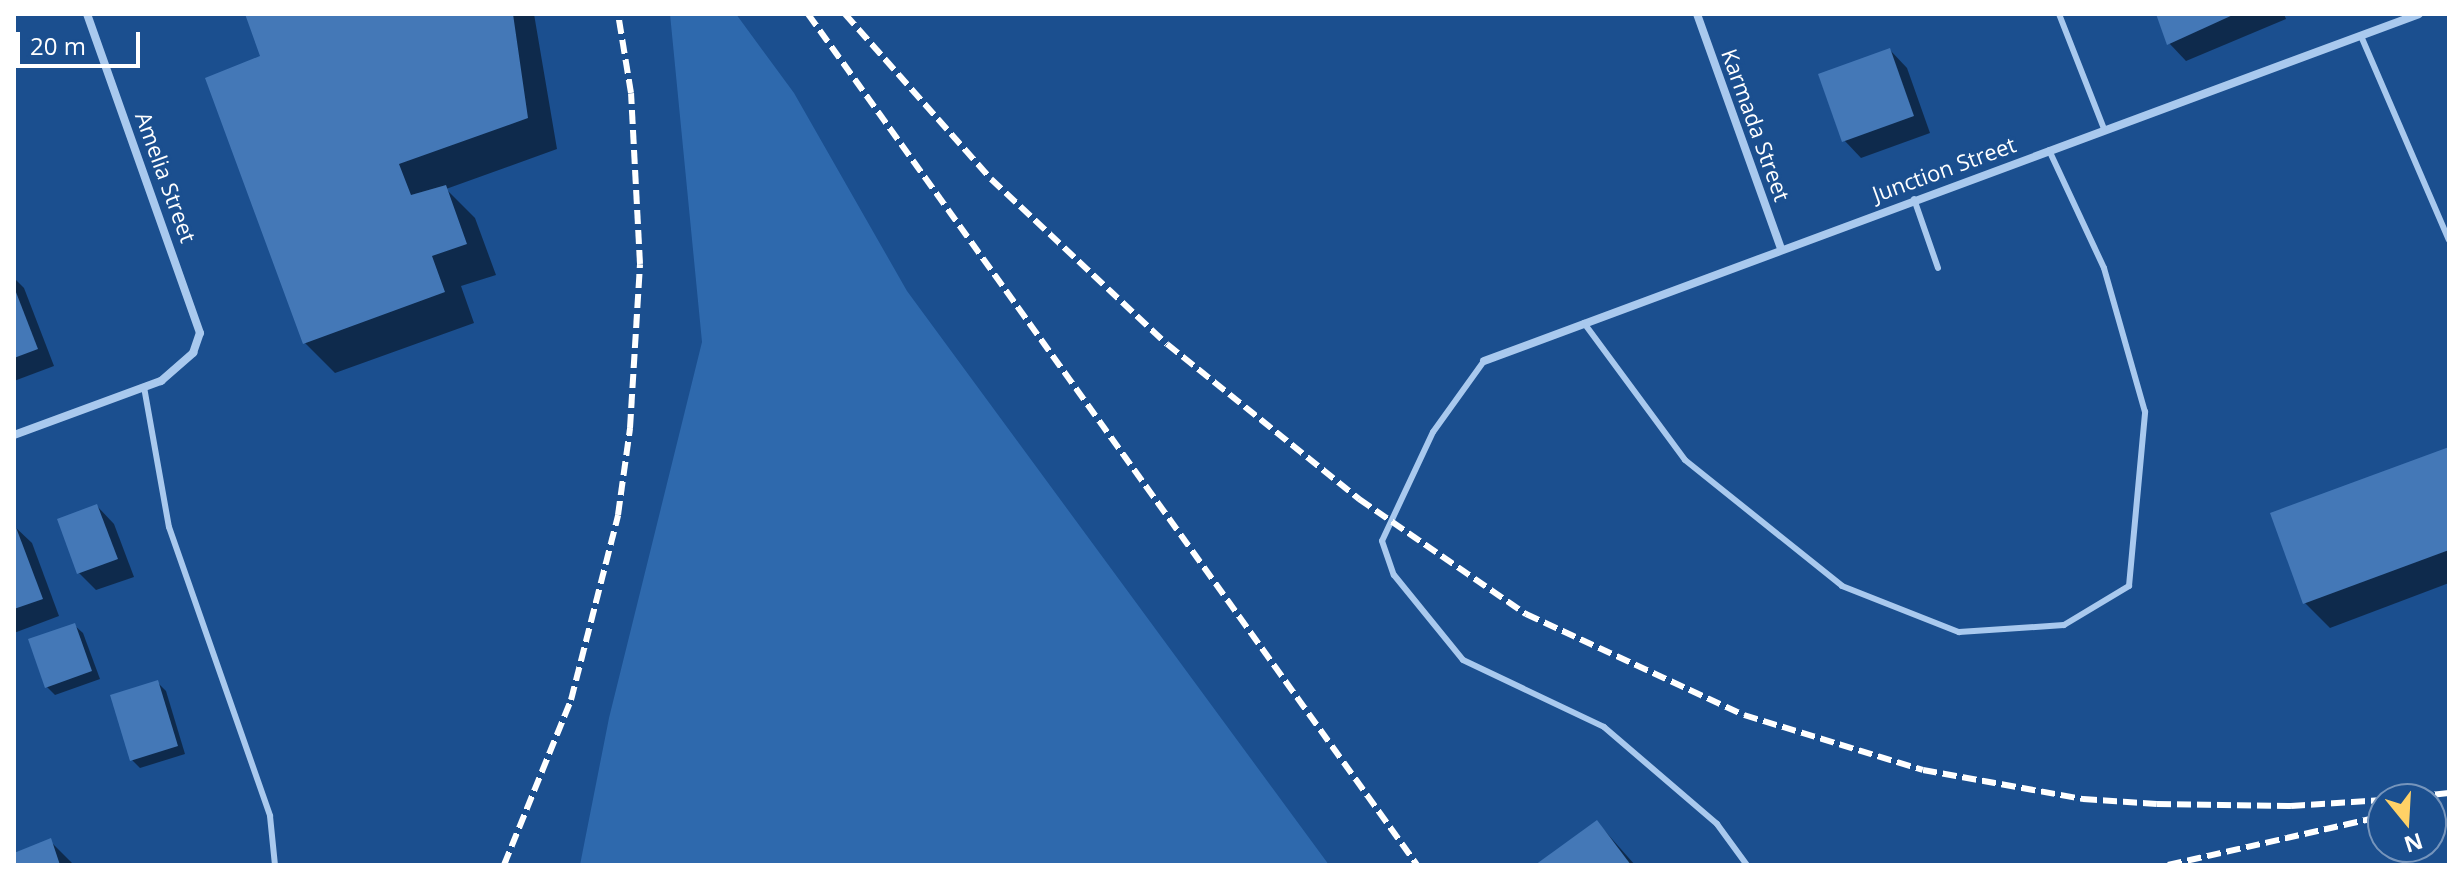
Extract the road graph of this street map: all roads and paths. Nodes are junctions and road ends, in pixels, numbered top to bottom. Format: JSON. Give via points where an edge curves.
{"nodes":[{"id":1,"x":87,"y":14,"type":"edge"},
{"id":2,"x":1697,"y":14,"type":"edge"},
{"id":3,"x":2059,"y":14,"type":"edge"},
{"id":4,"x":2387,"y":14,"type":"edge"},
{"id":5,"x":2419,"y":14,"type":"edge"},
{"id":6,"x":2390,"y":24,"type":"junction"},
{"id":7,"x":2361,"y":36,"type":"junction"},
{"id":8,"x":2104,"y":129,"type":"junction"},
{"id":9,"x":2049,"y":150,"type":"junction"},
{"id":10,"x":1914,"y":199,"type":"junction"},
{"id":11,"x":2449,"y":240,"type":"edge"},
{"id":12,"x":1781,"y":248,"type":"junction"},
{"id":13,"x":1938,"y":268,"type":"dead end"},
{"id":14,"x":1584,"y":323,"type":"junction"},
{"id":15,"x":1484,"y":361,"type":"joint"},
{"id":16,"x":144,"y":387,"type":"junction"},
{"id":17,"x":14,"y":435,"type":"edge"},
{"id":18,"x":275,"y":865,"type":"edge"},
{"id":19,"x":1747,"y":865,"type":"edge"}],
"edges":[{"from":1,"to":16,"type":"street","name":"Amelia Street","via":[[200,333],[178,371]]},
{"from":2,"to":12,"type":"street","name":"Karmada Street"},
{"from":3,"to":8,"type":"lane"},
{"from":4,"to":6,"type":"street"},
{"from":5,"to":6,"type":"street","name":"Junction Street"},
{"from":6,"to":7,"type":"street","name":"Junction Street"},
{"from":7,"to":8,"type":"street","name":"Junction Street"},
{"from":7,"to":11,"type":"lane"},
{"from":8,"to":9,"type":"street","name":"Junction Street"},
{"from":9,"to":10,"type":"street","name":"Junction Street"},
{"from":9,"to":14,"type":"lane","via":[[2104,268],[2145,412],[2129,586],[2064,625],[1959,632],[1842,586],[1685,460]]},
{"from":10,"to":12,"type":"street","name":"Junction Street"},
{"from":10,"to":13,"type":"lane"},
{"from":12,"to":14,"type":"street","name":"Junction Street"},
{"from":14,"to":15,"type":"street","name":"Junction Street"},
{"from":15,"to":19,"type":"lane","via":[[1433,432],[1382,541],[1394,575],[1463,660],[1604,727],[1717,824]]},
{"from":16,"to":17,"type":"street"},
{"from":16,"to":18,"type":"lane","via":[[169,527],[270,816]]}]}
